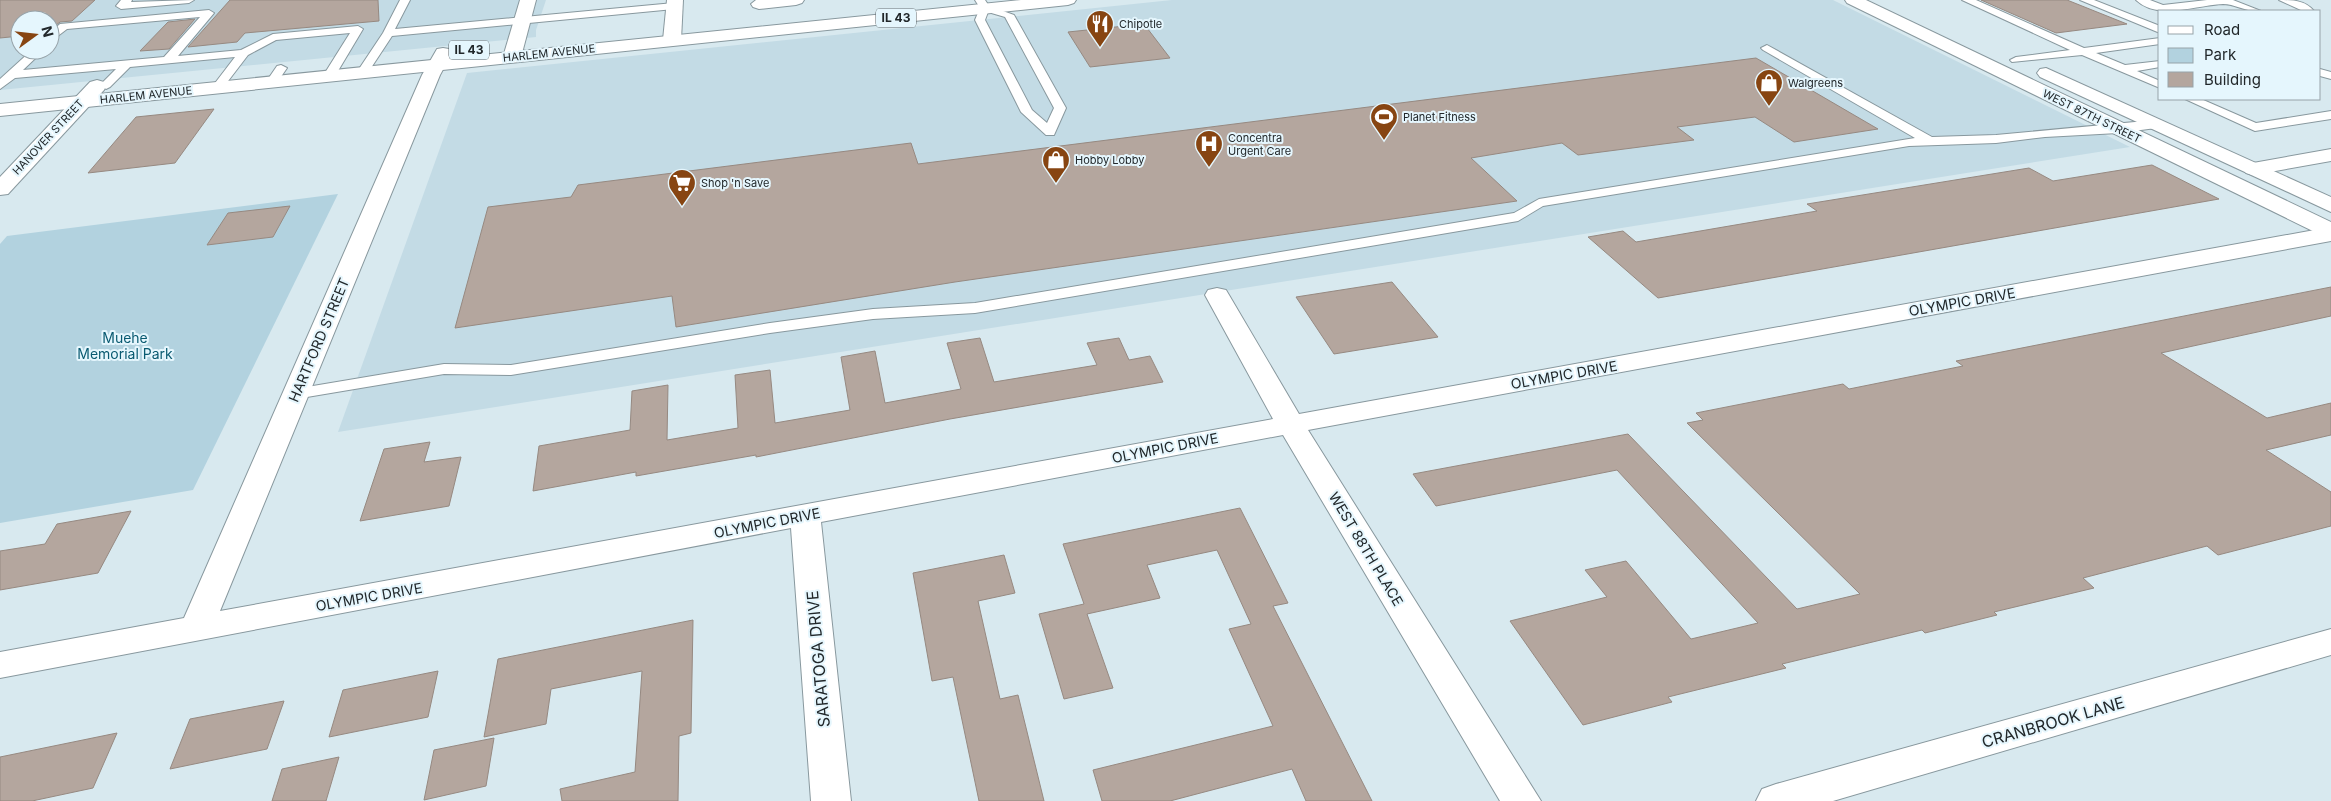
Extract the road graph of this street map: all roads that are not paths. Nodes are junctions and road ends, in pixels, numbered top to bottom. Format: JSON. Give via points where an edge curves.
{"nodes":[{"id":1,"x":127,"y":0,"type":"edge"},
{"id":2,"x":189,"y":0,"type":"edge"},
{"id":3,"x":405,"y":0,"type":"edge"},
{"id":4,"x":528,"y":0,"type":"edge"},
{"id":5,"x":796,"y":0,"type":"edge"},
{"id":6,"x":937,"y":0,"type":"edge"},
{"id":7,"x":1068,"y":0,"type":"edge"},
{"id":8,"x":1853,"y":0,"type":"edge"},
{"id":9,"x":1887,"y":0,"type":"edge"},
{"id":10,"x":1967,"y":0,"type":"edge"},
{"id":11,"x":2085,"y":0,"type":"edge"},
{"id":12,"x":2141,"y":0,"type":"edge"},
{"id":13,"x":2225,"y":0,"type":"edge"},
{"id":14,"x":2284,"y":0,"type":"edge"},
{"id":15,"x":674,"y":3,"type":"edge"},
{"id":16,"x":983,"y":4,"type":"edge"},
{"id":17,"x":2253,"y":10,"type":"edge"},
{"id":18,"x":2308,"y":10,"type":"edge"},
{"id":19,"x":757,"y":14,"type":"edge"},
{"id":20,"x":522,"y":21,"type":"junction"},
{"id":21,"x":2158,"y":29,"type":"edge"},
{"id":22,"x":60,"y":30,"type":"edge"},
{"id":23,"x":388,"y":33,"type":"junction"},
{"id":24,"x":673,"y":34,"type":"junction"},
{"id":25,"x":2158,"y":41,"type":"edge"},
{"id":26,"x":1767,"y":48,"type":"dead end"},
{"id":27,"x":513,"y":51,"type":"junction"},
{"id":28,"x":2083,"y":51,"type":"junction"},
{"id":29,"x":244,"y":53,"type":"junction"},
{"id":30,"x":439,"y":59,"type":"junction"},
{"id":31,"x":28,"y":60,"type":"edge"},
{"id":32,"x":168,"y":60,"type":"junction"},
{"id":33,"x":2016,"y":60,"type":"junction"},
{"id":34,"x":126,"y":64,"type":"junction"},
{"id":35,"x":2158,"y":64,"type":"edge"},
{"id":36,"x":368,"y":66,"type":"junction"},
{"id":37,"x":333,"y":69,"type":"junction"},
{"id":38,"x":2124,"y":69,"type":"junction"},
{"id":39,"x":12,"y":75,"type":"junction"},
{"id":40,"x":223,"y":80,"type":"junction"},
{"id":41,"x":2158,"y":84,"type":"edge"},
{"id":42,"x":0,"y":85,"type":"edge"},
{"id":43,"x":101,"y":85,"type":"junction"},
{"id":44,"x":0,"y":94,"type":"edge"},
{"id":45,"x":2193,"y":100,"type":"edge"},
{"id":46,"x":82,"y":102,"type":"junction"},
{"id":47,"x":0,"y":110,"type":"edge"},
{"id":48,"x":2331,"y":115,"type":"edge"},
{"id":49,"x":2156,"y":124,"type":"junction"},
{"id":50,"x":2118,"y":129,"type":"junction"},
{"id":51,"x":1930,"y":141,"type":"junction"},
{"id":52,"x":2331,"y":154,"type":"edge"},
{"id":53,"x":2253,"y":169,"type":"junction"},
{"id":54,"x":0,"y":189,"type":"edge"},
{"id":55,"x":2331,"y":205,"type":"edge"},
{"id":56,"x":2331,"y":232,"type":"edge"},
{"id":57,"x":1217,"y":295,"type":"dead end"},
{"id":58,"x":295,"y":394,"type":"junction"},
{"id":59,"x":1290,"y":425,"type":"junction"},
{"id":60,"x":805,"y":516,"type":"junction"},
{"id":61,"x":196,"y":629,"type":"junction"},
{"id":62,"x":2331,"y":642,"type":"edge"},
{"id":63,"x":0,"y":665,"type":"edge"},
{"id":64,"x":831,"y":801,"type":"edge"},
{"id":65,"x":1521,"y":801,"type":"edge"},
{"id":66,"x":1776,"y":801,"type":"edge"}],
"edges":[{"from":1,"to":2,"type":"lane","via":[[121,6]]},
{"from":3,"to":23,"type":"lane"},
{"from":4,"to":20,"type":"street"},
{"from":5,"to":19,"type":"street","name":"HARLEM AVENUE"},
{"from":6,"to":19,"type":"street","name":"HARLEM AVENUE","number":"IL 43"},
{"from":7,"to":16,"type":"street","name":"HARLEM AVENUE","number":"IL 43"},
{"from":8,"to":50,"type":"street","name":"WEST 87TH STREET"},
{"from":9,"to":33,"type":"street","name":"WEST 87TH STREET"},
{"from":10,"to":28,"type":"lane"},
{"from":11,"to":21,"type":"lane"},
{"from":12,"to":13,"type":"lane","via":[[2162,8]]},
{"from":13,"to":17,"type":"lane"},
{"from":14,"to":18,"type":"lane"},
{"from":15,"to":20,"type":"lane"},
{"from":15,"to":24,"type":"street"},
{"from":16,"to":16,"type":"lane","via":[[980,20],[1027,112],[1050,132],[1060,108],[1009,16]]},
{"from":16,"to":19,"type":"street","name":"HARLEM AVENUE","number":"IL 43"},
{"from":19,"to":24,"type":"street","name":"HARLEM AVENUE","number":"IL 43"},
{"from":20,"to":23,"type":"lane"},
{"from":20,"to":27,"type":"street"},
{"from":22,"to":32,"type":"lane","via":[[64,26],[209,13]]},
{"from":23,"to":36,"type":"lane"},
{"from":24,"to":27,"type":"street","name":"HARLEM AVENUE","number":"IL 43"},
{"from":25,"to":28,"type":"lane"},
{"from":26,"to":51,"type":"lane"},
{"from":27,"to":30,"type":"street","name":"HARLEM AVENUE","number":"IL 43"},
{"from":28,"to":33,"type":"lane"},
{"from":28,"to":38,"type":"lane"},
{"from":29,"to":32,"type":"lane"},
{"from":29,"to":37,"type":"lane","via":[[273,37],[358,29]]},
{"from":29,"to":40,"type":"lane"},
{"from":30,"to":36,"type":"street","name":"HARLEM AVENUE","number":"IL 43"},
{"from":30,"to":58,"type":"street","name":"HARTFORD STREET"},
{"from":31,"to":39,"type":"lane"},
{"from":32,"to":34,"type":"lane"},
{"from":33,"to":49,"type":"street","name":"WEST 87TH STREET"},
{"from":34,"to":39,"type":"lane"},
{"from":34,"to":43,"type":"lane"},
{"from":35,"to":38,"type":"lane"},
{"from":36,"to":37,"type":"street","name":"HARLEM AVENUE","number":"IL 43"},
{"from":37,"to":40,"type":"street","name":"HARLEM AVENUE","number":"IL 43"},
{"from":38,"to":41,"type":"lane"},
{"from":39,"to":42,"type":"lane"},
{"from":40,"to":43,"type":"street","name":"HARLEM AVENUE","number":"IL 43"},
{"from":40,"to":46,"type":"street","name":"HARLEM AVENUE","number":"IL 43"},
{"from":43,"to":44,"type":"street","name":"HARLEM AVENUE","number":"IL 43"},
{"from":43,"to":46,"type":"street","name":"HANOVER STREET"},
{"from":45,"to":48,"type":"lane","via":[[2255,127]]},
{"from":46,"to":47,"type":"street","name":"HARLEM AVENUE","number":"IL 43"},
{"from":46,"to":54,"type":"street","name":"HANOVER STREET"},
{"from":49,"to":50,"type":"lane"},
{"from":49,"to":53,"type":"street","name":"WEST 87TH STREET"},
{"from":50,"to":51,"type":"lane"},
{"from":50,"to":56,"type":"street","name":"WEST 87TH STREET"},
{"from":51,"to":58,"type":"lane","via":[[1539,203],[1518,218],[975,308],[873,314],[511,370],[444,369]]},
{"from":52,"to":53,"type":"street"},
{"from":53,"to":55,"type":"street","name":"WEST 87TH STREET"},
{"from":56,"to":59,"type":"street","name":"OLYMPIC DRIVE"},
{"from":57,"to":59,"type":"street","name":"WEST 88TH PLACE"},
{"from":58,"to":61,"type":"street","name":"HARTFORD STREET"},
{"from":59,"to":60,"type":"street","name":"OLYMPIC DRIVE"},
{"from":59,"to":65,"type":"street","name":"WEST 88TH PLACE"},
{"from":60,"to":61,"type":"street","name":"OLYMPIC DRIVE"},
{"from":60,"to":64,"type":"street","name":"SARATOGA DRIVE"},
{"from":61,"to":63,"type":"street","name":"OLYMPIC DRIVE"},
{"from":62,"to":66,"type":"street","name":"CRANBROOK LANE"}]}
